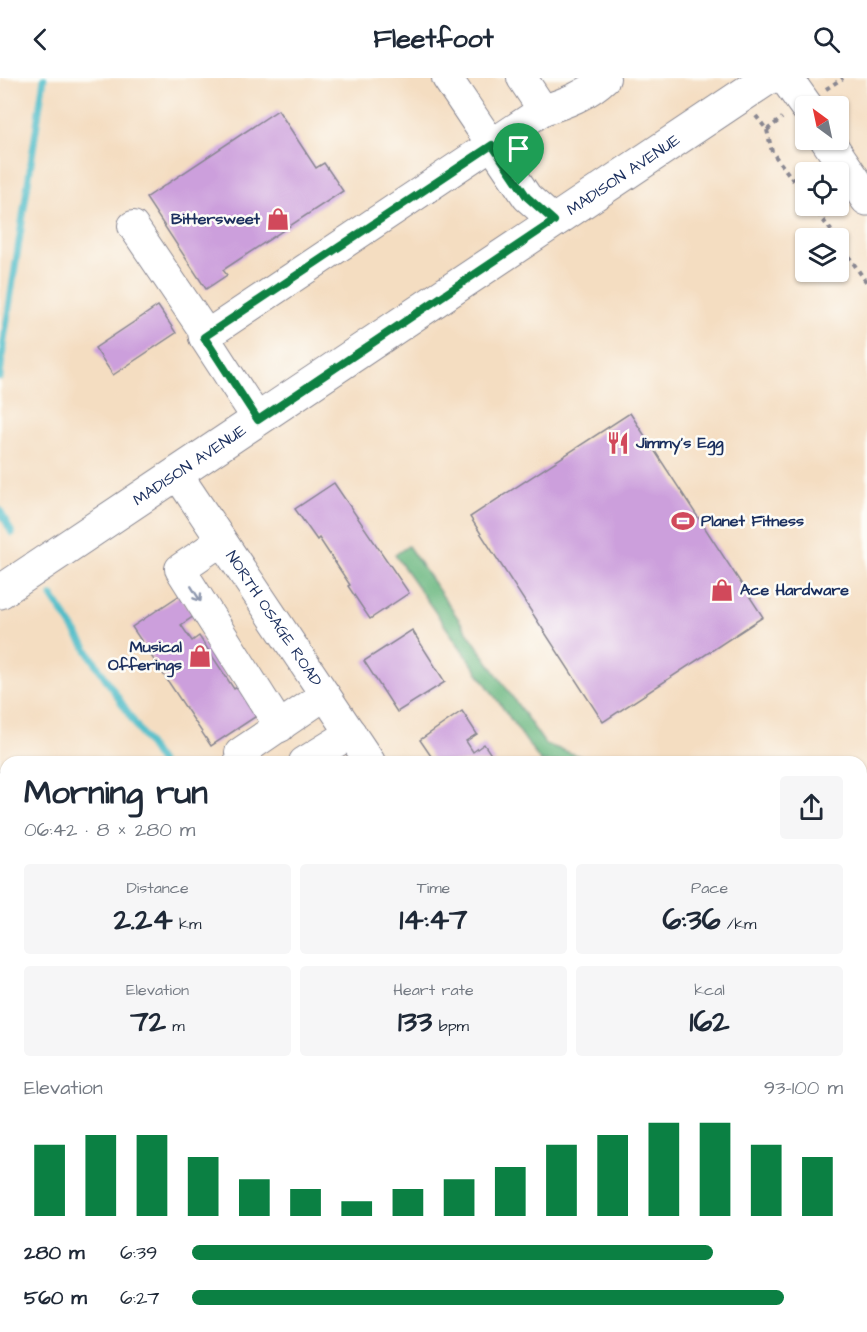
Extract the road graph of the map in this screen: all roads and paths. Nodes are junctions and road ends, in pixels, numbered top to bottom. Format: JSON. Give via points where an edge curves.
{"nodes":[{"id":1,"x":447,"y":78,"type":"edge"},
{"id":2,"x":522,"y":78,"type":"edge"},
{"id":3,"x":605,"y":78,"type":"edge"},
{"id":4,"x":768,"y":78,"type":"edge"},
{"id":5,"x":786,"y":78,"type":"edge"},
{"id":6,"x":799,"y":96,"type":"edge"},
{"id":7,"x":543,"y":110,"type":"junction"},
{"id":8,"x":767,"y":130,"type":"dead end"},
{"id":9,"x":492,"y":145,"type":"junction"},
{"id":10,"x":834,"y":150,"type":"edge"},
{"id":11,"x":795,"y":182,"type":"edge"},
{"id":12,"x":867,"y":199,"type":"edge"},
{"id":13,"x":820,"y":216,"type":"edge"},
{"id":14,"x":554,"y":221,"type":"junction"},
{"id":15,"x":133,"y":226,"type":"dead end"},
{"id":16,"x":829,"y":228,"type":"edge"},
{"id":17,"x":849,"y":256,"type":"edge"},
{"id":18,"x":867,"y":283,"type":"edge"},
{"id":19,"x":204,"y":337,"type":"junction"},
{"id":20,"x":258,"y":420,"type":"junction"},
{"id":21,"x":177,"y":474,"type":"junction"},
{"id":22,"x":221,"y":541,"type":"junction"},
{"id":23,"x":0,"y":592,"type":"edge"},
{"id":24,"x":325,"y":695,"type":"junction"},
{"id":25,"x":280,"y":726,"type":"junction"},
{"id":26,"x":351,"y":733,"type":"junction"},
{"id":27,"x":242,"y":756,"type":"edge"},
{"id":28,"x":314,"y":756,"type":"edge"},
{"id":29,"x":366,"y":756,"type":"edge"}],
"edges":[{"from":1,"to":9,"type":"street"},
{"from":2,"to":7,"type":"street"},
{"from":3,"to":7,"type":"street","via":[[583,96]]},
{"from":4,"to":14,"type":"main road","name":"MADISON AVENUE"},
{"from":5,"to":6,"type":"main road"},
{"from":7,"to":9,"type":"street"},
{"from":8,"to":11,"type":"path","via":[[772,152]]},
{"from":9,"to":14,"type":"street","via":[[527,197]]},
{"from":9,"to":19,"type":"street"},
{"from":10,"to":12,"type":"main road"},
{"from":13,"to":16,"type":"path"},
{"from":14,"to":20,"type":"main road","name":"MADISON AVENUE"},
{"from":15,"to":19,"type":"street","via":[[202,328]]},
{"from":17,"to":18,"type":"path"},
{"from":19,"to":20,"type":"street"},
{"from":20,"to":21,"type":"main road","name":"MADISON AVENUE"},
{"from":21,"to":22,"type":"street","name":"NORTH OSAGE ROAD"},
{"from":21,"to":23,"type":"main road","name":"MADISON AVENUE"},
{"from":22,"to":24,"type":"street","name":"NORTH OSAGE ROAD"},
{"from":22,"to":25,"type":"street","one_way":true,"via":[[180,569]]},
{"from":24,"to":25,"type":"street"},
{"from":24,"to":26,"type":"street","name":"NORTH OSAGE ROAD"},
{"from":25,"to":27,"type":"street","via":[[240,753]]},
{"from":26,"to":28,"type":"street"},
{"from":26,"to":29,"type":"street","name":"NORTH OSAGE ROAD"}]}
